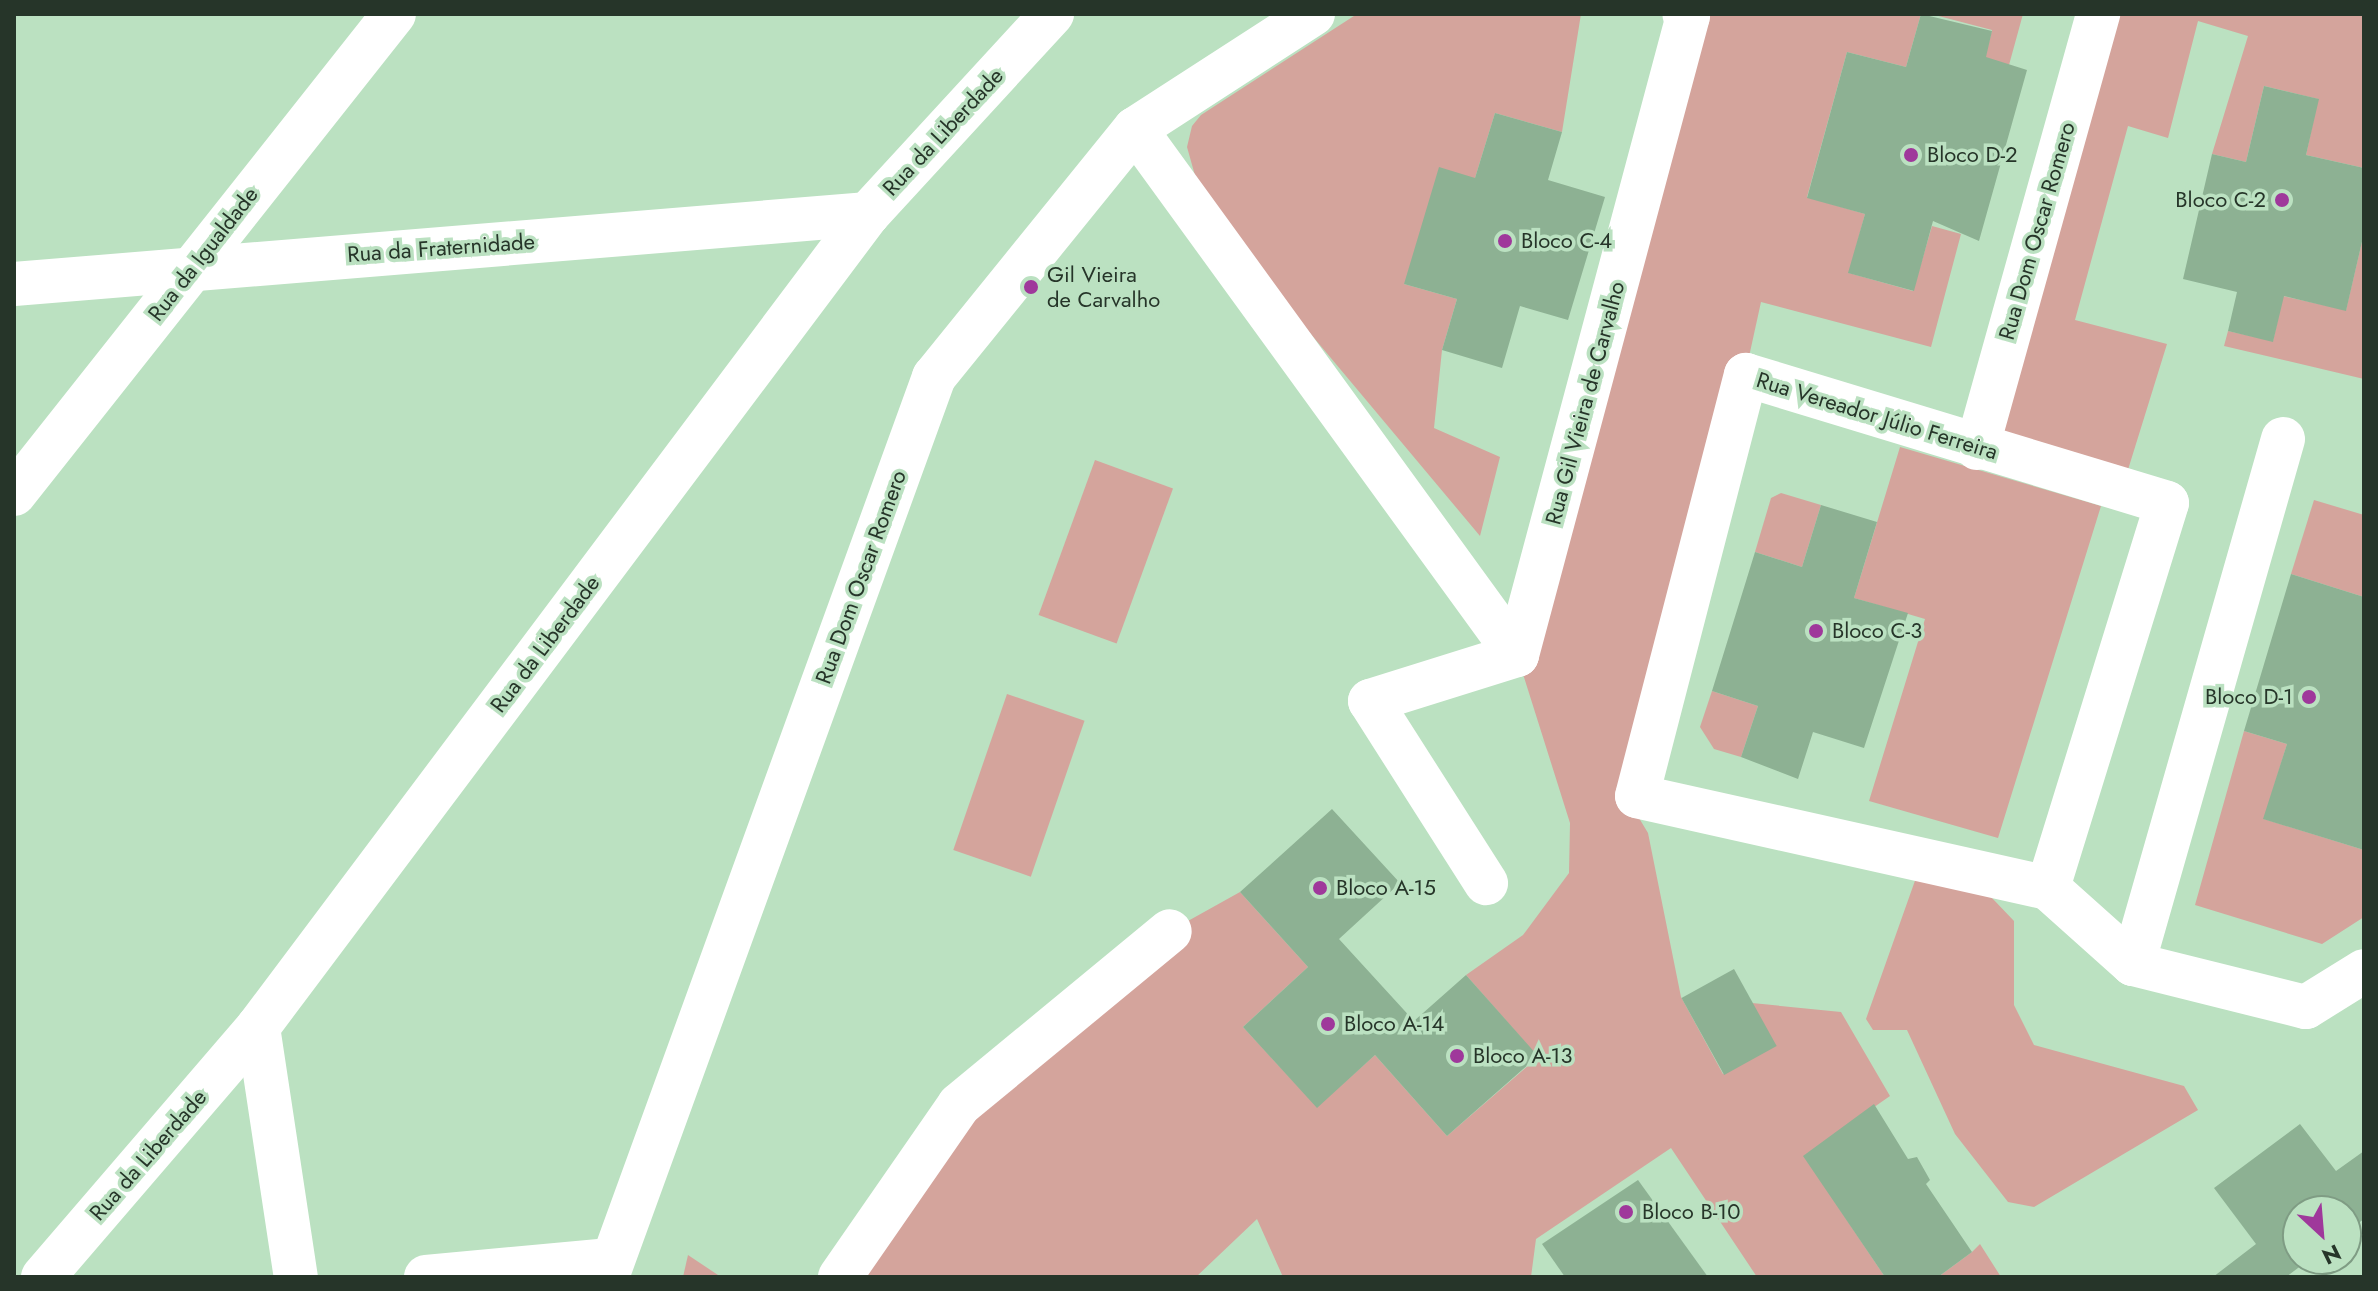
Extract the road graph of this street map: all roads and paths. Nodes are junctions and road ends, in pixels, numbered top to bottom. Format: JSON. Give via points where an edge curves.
{"nodes":[{"id":1,"x":394,"y":14,"type":"edge"},
{"id":2,"x":1052,"y":14,"type":"edge"},
{"id":3,"x":1313,"y":14,"type":"edge"},
{"id":4,"x":1684,"y":14,"type":"edge"},
{"id":5,"x":2098,"y":14,"type":"edge"},
{"id":6,"x":1135,"y":129,"type":"junction"},
{"id":7,"x":868,"y":214,"type":"junction"},
{"id":8,"x":192,"y":267,"type":"junction"},
{"id":9,"x":14,"y":284,"type":"edge"},
{"id":10,"x":2283,"y":439,"type":"dead end"},
{"id":11,"x":1977,"y":448,"type":"junction"},
{"id":12,"x":14,"y":494,"type":"edge"},
{"id":13,"x":1517,"y":655,"type":"junction"},
{"id":14,"x":1486,"y":883,"type":"dead end"},
{"id":15,"x":2048,"y":888,"type":"junction"},
{"id":16,"x":1170,"y":931,"type":"dead end"},
{"id":17,"x":2133,"y":964,"type":"junction"},
{"id":18,"x":2364,"y":971,"type":"edge"},
{"id":19,"x":258,"y":1027,"type":"junction"},
{"id":20,"x":609,"y":1268,"type":"edge"},
{"id":21,"x":43,"y":1277,"type":"edge"},
{"id":22,"x":296,"y":1277,"type":"edge"},
{"id":23,"x":426,"y":1277,"type":"edge"},
{"id":24,"x":840,"y":1277,"type":"edge"}],
"edges":[{"from":1,"to":8,"type":"street","name":"Rua da Igualdade"},
{"from":2,"to":7,"type":"street","name":"Rua da Liberdade"},
{"from":3,"to":6,"type":"street","name":"Rua Dom Oscar Romero"},
{"from":4,"to":13,"type":"street","name":"Rua Gil Vieira de Carvalho","via":[[1688,16]]},
{"from":5,"to":11,"type":"street","name":"Rua Dom Oscar Romero"},
{"from":6,"to":13,"type":"street"},
{"from":6,"to":20,"type":"street","name":"Rua Dom Oscar Romero","via":[[934,377]]},
{"from":7,"to":8,"type":"street","name":"Rua da Fraternidade"},
{"from":7,"to":19,"type":"street","name":"Rua da Liberdade"},
{"from":8,"to":9,"type":"street","name":"Rua da Fraternidade"},
{"from":8,"to":12,"type":"street","name":"Rua da Igualdade"},
{"from":10,"to":17,"type":"street"},
{"from":11,"to":15,"type":"street","name":"Rua Vereador Júlio Ferreira","via":[[2167,503]]},
{"from":11,"to":15,"type":"street","name":"Rua Vereador Júlio Ferreira","via":[[1746,375],[1637,796]]},
{"from":13,"to":14,"type":"street","via":[[1370,701]]},
{"from":15,"to":17,"type":"street","name":"Rua Vereador Júlio Ferreira"},
{"from":16,"to":24,"type":"street","via":[[959,1105]]},
{"from":17,"to":18,"type":"street","name":"Rua Vereador Júlio Ferreira","via":[[2306,1007]]},
{"from":19,"to":21,"type":"street","name":"Rua da Liberdade"},
{"from":19,"to":22,"type":"street"},
{"from":20,"to":23,"type":"street"}]}
